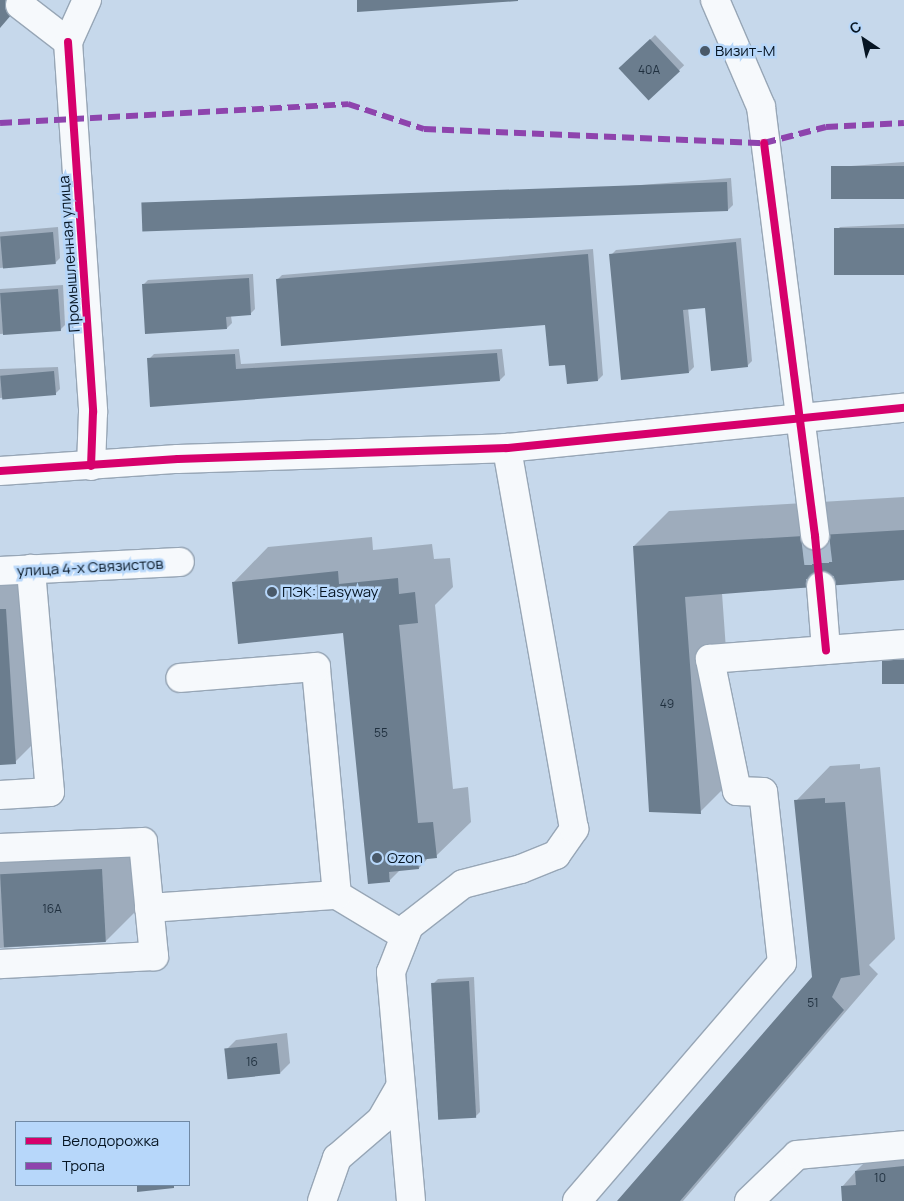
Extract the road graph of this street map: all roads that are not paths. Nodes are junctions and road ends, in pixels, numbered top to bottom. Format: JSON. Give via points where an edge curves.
{"nodes":[{"id":1,"x":87,"y":0,"type":"edge"},
{"id":2,"x":715,"y":0,"type":"edge"},
{"id":3,"x":20,"y":5,"type":"dead end"},
{"id":4,"x":68,"y":42,"type":"junction"},
{"id":5,"x":904,"y":408,"type":"edge"},
{"id":6,"x":800,"y":417,"type":"junction"},
{"id":7,"x":507,"y":448,"type":"junction"},
{"id":8,"x":91,"y":466,"type":"junction"},
{"id":9,"x":0,"y":471,"type":"edge"},
{"id":10,"x":815,"y":536,"type":"tunnel mouth"},
{"id":11,"x":180,"y":562,"type":"dead end"},
{"id":12,"x":31,"y":569,"type":"junction"},
{"id":13,"x":0,"y":571,"type":"edge"},
{"id":14,"x":821,"y":586,"type":"tunnel mouth"},
{"id":15,"x":904,"y":644,"type":"edge"},
{"id":16,"x":826,"y":650,"type":"junction"},
{"id":17,"x":180,"y":678,"type":"dead end"},
{"id":18,"x":0,"y":795,"type":"edge"},
{"id":19,"x":0,"y":848,"type":"edge"},
{"id":20,"x":337,"y":895,"type":"junction"},
{"id":21,"x":149,"y":908,"type":"junction"},
{"id":22,"x":405,"y":936,"type":"junction"},
{"id":23,"x":0,"y":964,"type":"edge"},
{"id":24,"x":400,"y":1087,"type":"junction"},
{"id":25,"x":904,"y":1145,"type":"edge"},
{"id":26,"x":322,"y":1201,"type":"edge"},
{"id":27,"x":411,"y":1201,"type":"edge"},
{"id":28,"x":577,"y":1201,"type":"edge"},
{"id":29,"x":749,"y":1201,"type":"edge"}],
"edges":[{"from":1,"to":4,"type":"street"},
{"from":2,"to":6,"type":"street","via":[[761,107]]},
{"from":3,"to":4,"type":"street"},
{"from":4,"to":8,"type":"street","name":"Промышленная улица","via":[[93,412]]},
{"from":5,"to":6,"type":"street"},
{"from":6,"to":7,"type":"street"},
{"from":6,"to":10,"type":"street"},
{"from":7,"to":8,"type":"street"},
{"from":7,"to":22,"type":"street","via":[[574,829],[556,855],[521,869],[463,884],[409,926]]},
{"from":8,"to":9,"type":"street"},
{"from":11,"to":12,"type":"street","name":"улица 4-х Связистов"},
{"from":12,"to":13,"type":"street","name":"улица 4-х Связистов"},
{"from":12,"to":18,"type":"street","via":[[50,792]]},
{"from":14,"to":16,"type":"street"},
{"from":15,"to":16,"type":"street"},
{"from":16,"to":28,"type":"street","via":[[710,659],[737,791],[763,792],[782,963]]},
{"from":17,"to":20,"type":"street","via":[[316,667]]},
{"from":19,"to":21,"type":"street","via":[[143,842]]},
{"from":20,"to":21,"type":"street"},
{"from":20,"to":22,"type":"street"},
{"from":21,"to":23,"type":"street","via":[[154,956]]},
{"from":22,"to":24,"type":"street","via":[[391,972]]},
{"from":24,"to":26,"type":"street","via":[[381,1120],[338,1158]]},
{"from":24,"to":27,"type":"street"},
{"from":25,"to":29,"type":"street","via":[[797,1155]]}]}
